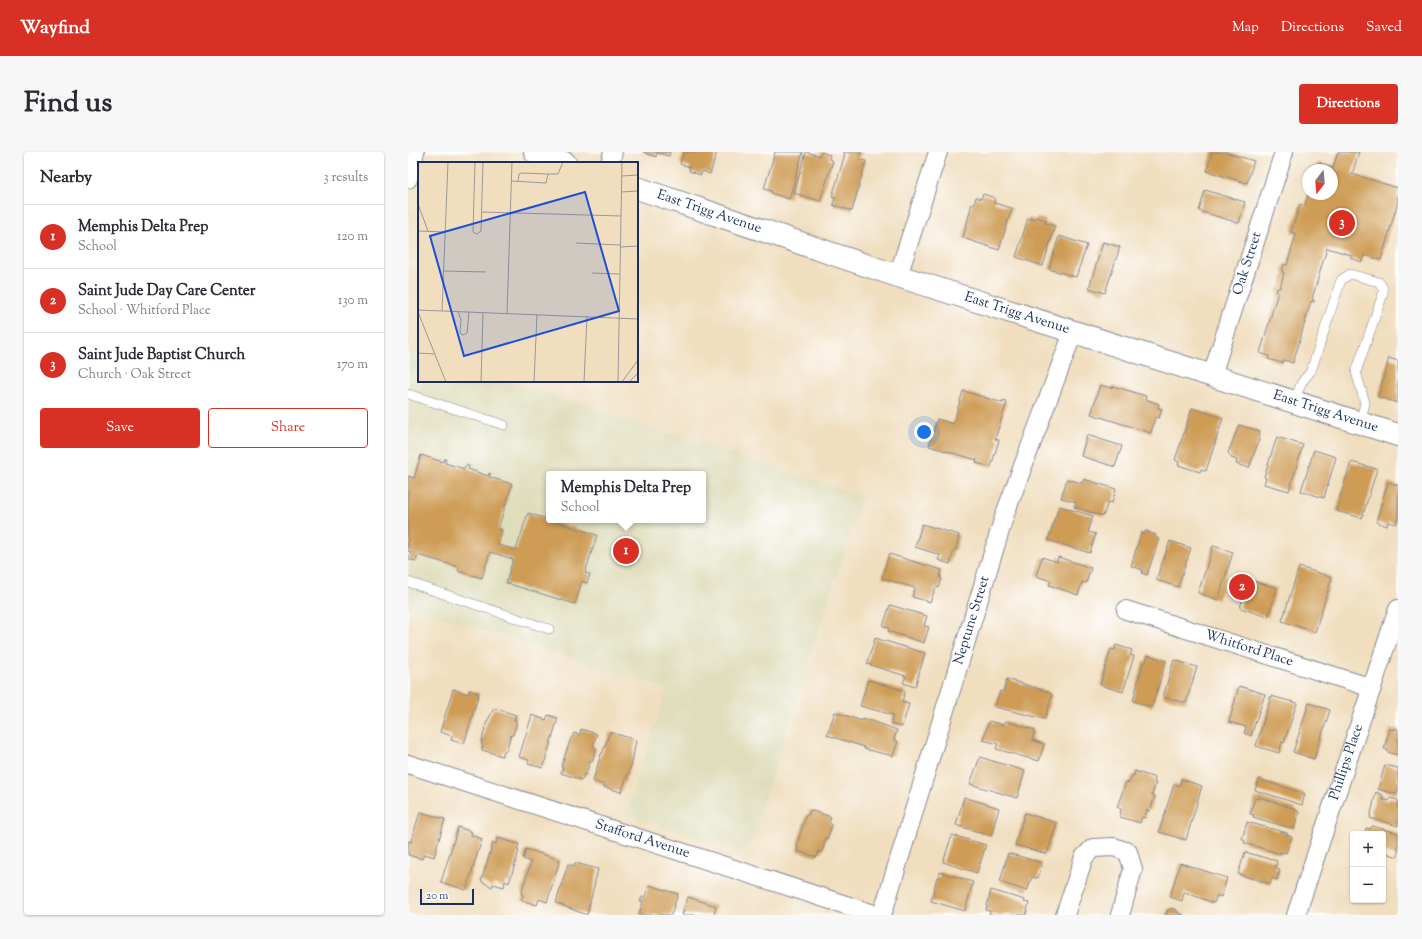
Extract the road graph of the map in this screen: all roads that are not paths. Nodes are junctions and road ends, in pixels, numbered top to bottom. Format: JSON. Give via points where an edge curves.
{"nodes":[{"id":1,"x":415,"y":152,"type":"edge"},
{"id":2,"x":535,"y":152,"type":"edge"},
{"id":3,"x":613,"y":152,"type":"edge"},
{"id":4,"x":938,"y":152,"type":"edge"},
{"id":5,"x":1284,"y":152,"type":"edge"},
{"id":6,"x":562,"y":162,"type":"edge"},
{"id":7,"x":610,"y":162,"type":"edge"},
{"id":8,"x":408,"y":179,"type":"edge"},
{"id":9,"x":638,"y":188,"type":"edge"},
{"id":10,"x":898,"y":276,"type":"junction"},
{"id":11,"x":1074,"y":330,"type":"junction"},
{"id":12,"x":1212,"y":375,"type":"junction"},
{"id":13,"x":408,"y":394,"type":"edge"},
{"id":14,"x":1294,"y":401,"type":"junction"},
{"id":15,"x":1360,"y":423,"type":"junction"},
{"id":16,"x":504,"y":425,"type":"dead end"},
{"id":17,"x":1398,"y":435,"type":"edge"},
{"id":18,"x":408,"y":582,"type":"edge"},
{"id":19,"x":1398,"y":609,"type":"edge"},
{"id":20,"x":1126,"y":610,"type":"dead end"},
{"id":21,"x":549,"y":629,"type":"dead end"},
{"id":22,"x":1372,"y":688,"type":"junction"},
{"id":23,"x":408,"y":764,"type":"edge"},
{"id":24,"x":877,"y":915,"type":"edge"},
{"id":25,"x":882,"y":915,"type":"edge"},
{"id":26,"x":1065,"y":915,"type":"edge"},
{"id":27,"x":1120,"y":915,"type":"edge"},
{"id":28,"x":1296,"y":915,"type":"edge"}],
"edges":[{"from":1,"to":8,"type":"street"},
{"from":2,"to":6,"type":"street"},
{"from":3,"to":7,"type":"street"},
{"from":4,"to":10,"type":"street"},
{"from":5,"to":12,"type":"street","name":"Oak Street"},
{"from":9,"to":10,"type":"street","name":"East Trigg Avenue"},
{"from":10,"to":11,"type":"street","name":"East Trigg Avenue"},
{"from":11,"to":12,"type":"street","name":"East Trigg Avenue"},
{"from":11,"to":25,"type":"street","name":"Neptune Street","via":[[1005,514]]},
{"from":12,"to":14,"type":"street","name":"East Trigg Avenue"},
{"from":13,"to":16,"type":"lane"},
{"from":14,"to":15,"type":"street","name":"East Trigg Avenue"},
{"from":14,"to":15,"type":"lane","via":[[1302,382],[1311,370],[1341,280],[1350,274],[1368,278],[1379,282],[1383,294],[1357,368],[1357,378],[1365,403]]},
{"from":15,"to":17,"type":"street","name":"East Trigg Avenue"},
{"from":18,"to":21,"type":"lane"},
{"from":19,"to":22,"type":"street","name":"Phillips Place"},
{"from":20,"to":22,"type":"street","name":"Whitford Place"},
{"from":22,"to":28,"type":"street","name":"Phillips Place"},
{"from":23,"to":24,"type":"street","name":"Stafford Avenue"},
{"from":26,"to":27,"type":"street","via":[[1084,857],[1094,848],[1114,847],[1128,852],[1134,869]]}]}
